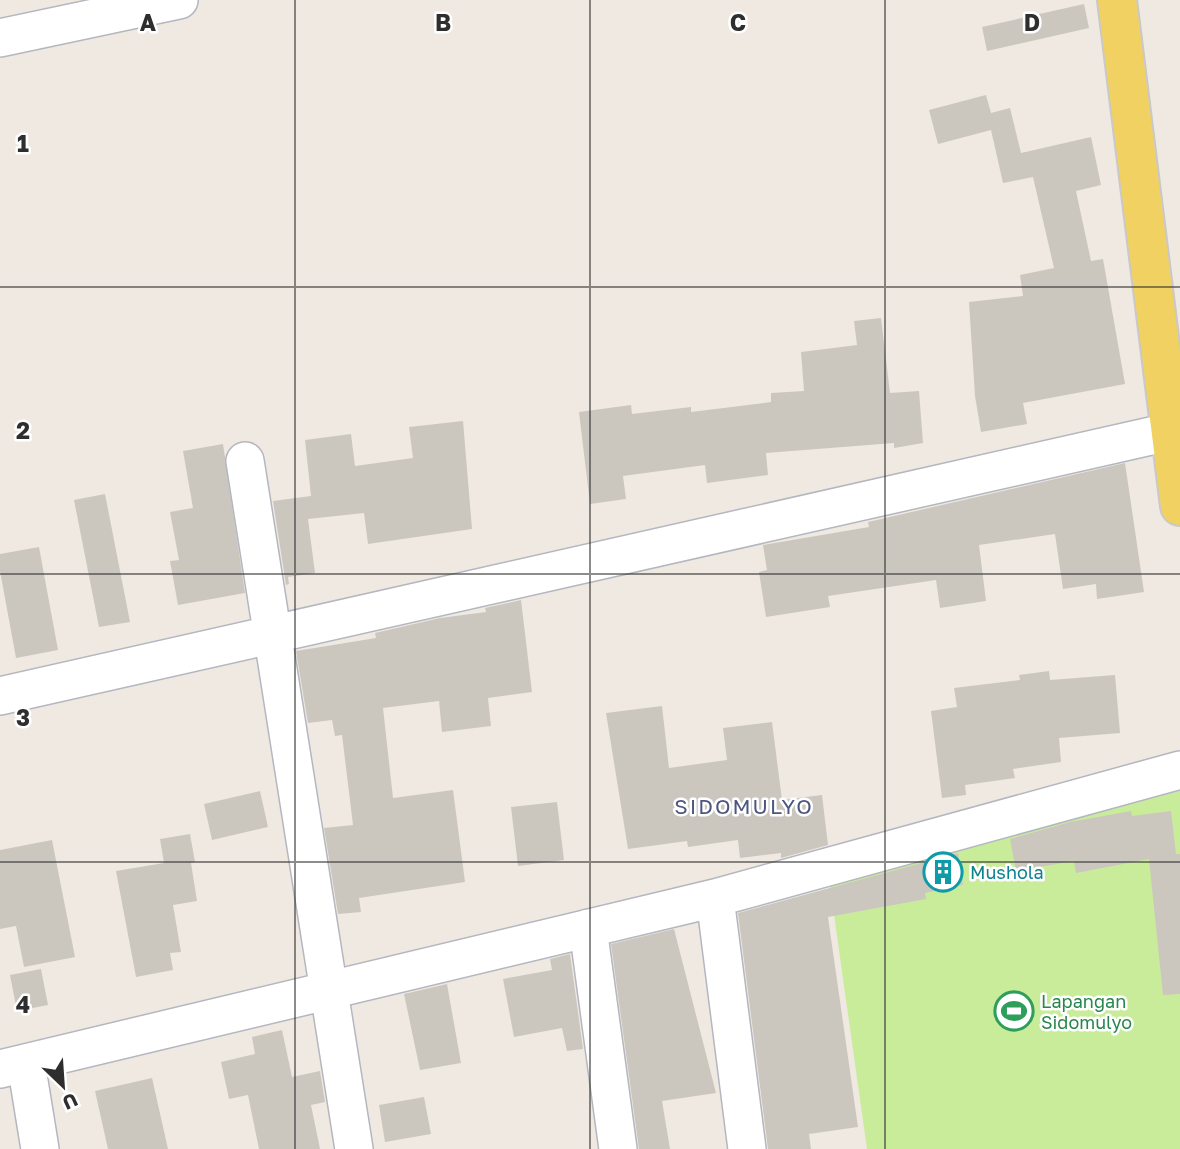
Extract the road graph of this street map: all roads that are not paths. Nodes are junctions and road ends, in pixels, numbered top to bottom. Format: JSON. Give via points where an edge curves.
{"nodes":[{"id":1,"x":179,"y":0,"type":"edge"},
{"id":2,"x":1117,"y":0,"type":"edge"},
{"id":3,"x":0,"y":38,"type":"edge"},
{"id":4,"x":1173,"y":431,"type":"junction"},
{"id":5,"x":245,"y":461,"type":"dead end"},
{"id":6,"x":1180,"y":506,"type":"edge"},
{"id":7,"x":273,"y":633,"type":"junction"},
{"id":8,"x":0,"y":696,"type":"edge"},
{"id":9,"x":1180,"y":770,"type":"edge"},
{"id":10,"x":715,"y":898,"type":"junction"},
{"id":11,"x":588,"y":928,"type":"junction"},
{"id":12,"x":329,"y":990,"type":"junction"},
{"id":13,"x":13,"y":1066,"type":"edge"},
{"id":14,"x":40,"y":1149,"type":"edge"},
{"id":15,"x":354,"y":1149,"type":"edge"},
{"id":16,"x":618,"y":1149,"type":"edge"},
{"id":17,"x":747,"y":1149,"type":"edge"}],
"edges":[{"from":1,"to":3,"type":"street"},
{"from":2,"to":4,"type":"main road"},
{"from":4,"to":6,"type":"main road"},
{"from":4,"to":7,"type":"street"},
{"from":5,"to":7,"type":"street"},
{"from":7,"to":8,"type":"street"},
{"from":7,"to":12,"type":"street"},
{"from":9,"to":10,"type":"street"},
{"from":10,"to":11,"type":"street"},
{"from":10,"to":17,"type":"street"},
{"from":11,"to":12,"type":"street"},
{"from":11,"to":16,"type":"street"},
{"from":12,"to":13,"type":"street"},
{"from":12,"to":15,"type":"street"},
{"from":13,"to":14,"type":"street"}]}
